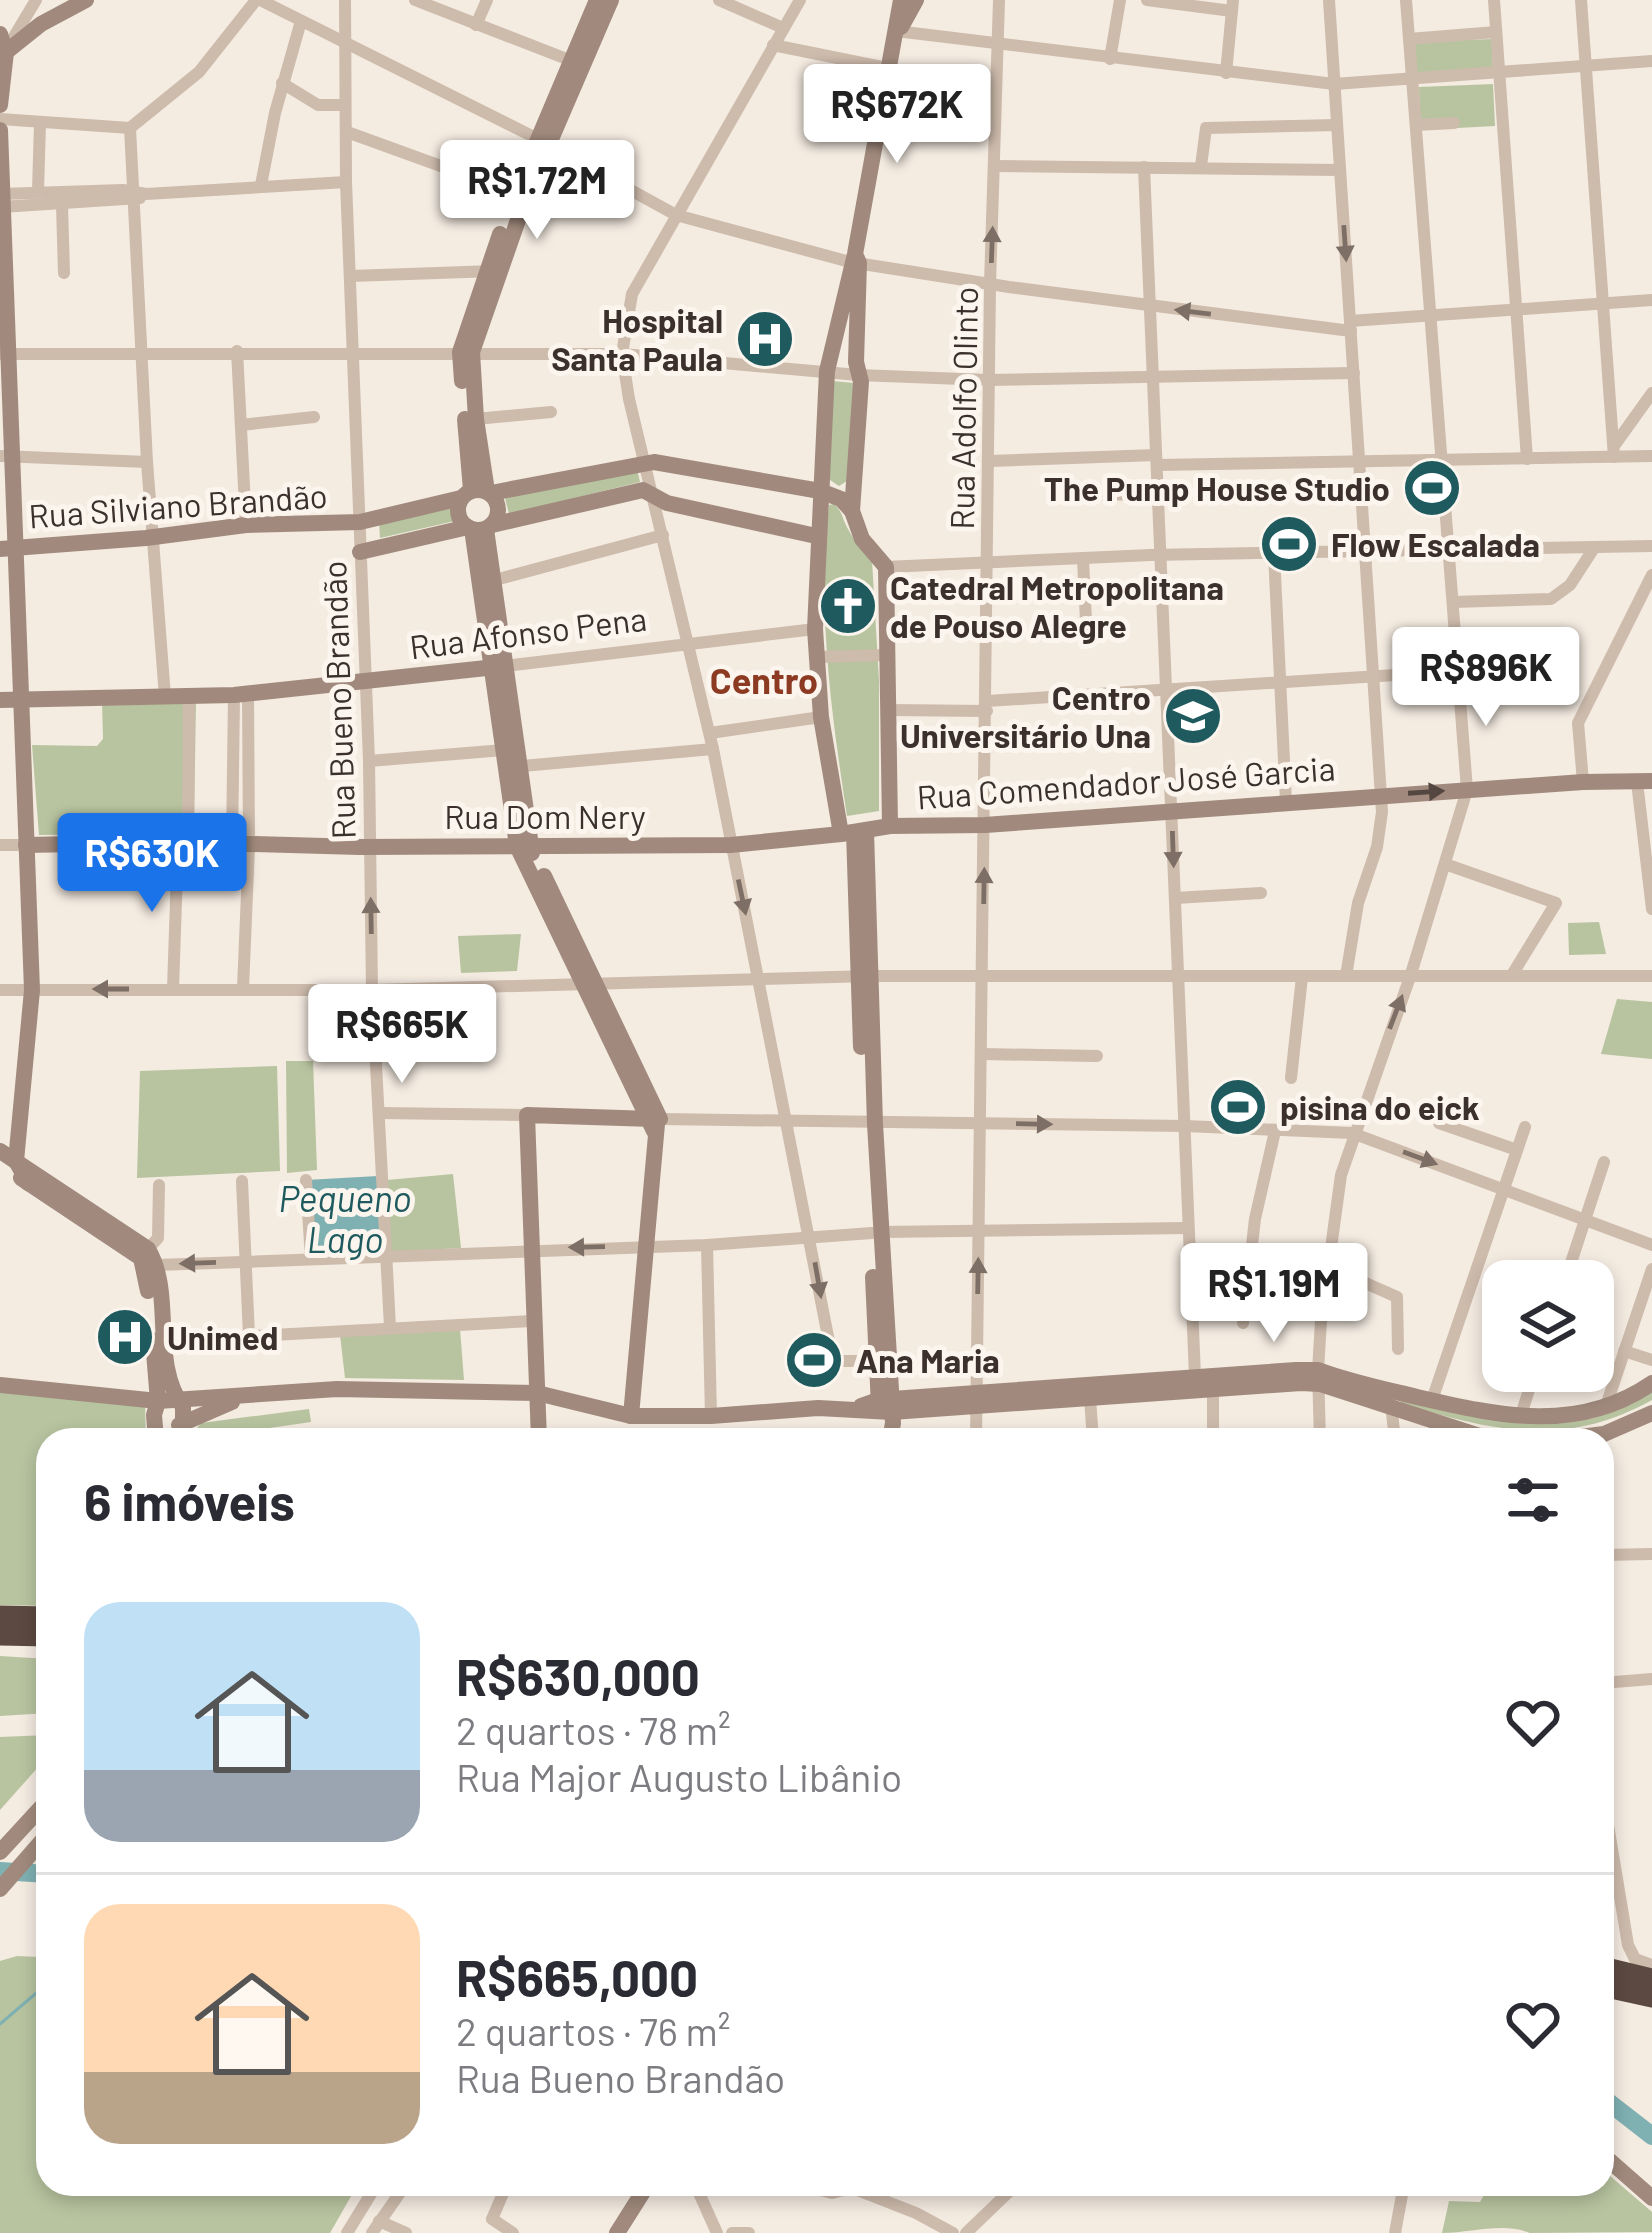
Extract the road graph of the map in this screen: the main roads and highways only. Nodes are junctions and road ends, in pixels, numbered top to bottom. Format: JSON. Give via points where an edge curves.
{"nodes":[{"id":1,"x":0,"y":1616,"type":"edge"},
{"id":2,"x":36,"y":1617,"type":"edge"},
{"id":3,"x":0,"y":1635,"type":"edge"},
{"id":4,"x":36,"y":1636,"type":"edge"},
{"id":5,"x":1614,"y":1970,"type":"edge"},
{"id":6,"x":1652,"y":1978,"type":"edge"},
{"id":7,"x":1614,"y":1989,"type":"edge"},
{"id":8,"x":1652,"y":1997,"type":"edge"}],
"edges":[{"from":1,"to":2,"type":"highway"},
{"from":3,"to":4,"type":"highway"},
{"from":5,"to":6,"type":"highway"},
{"from":7,"to":8,"type":"highway"}]}
